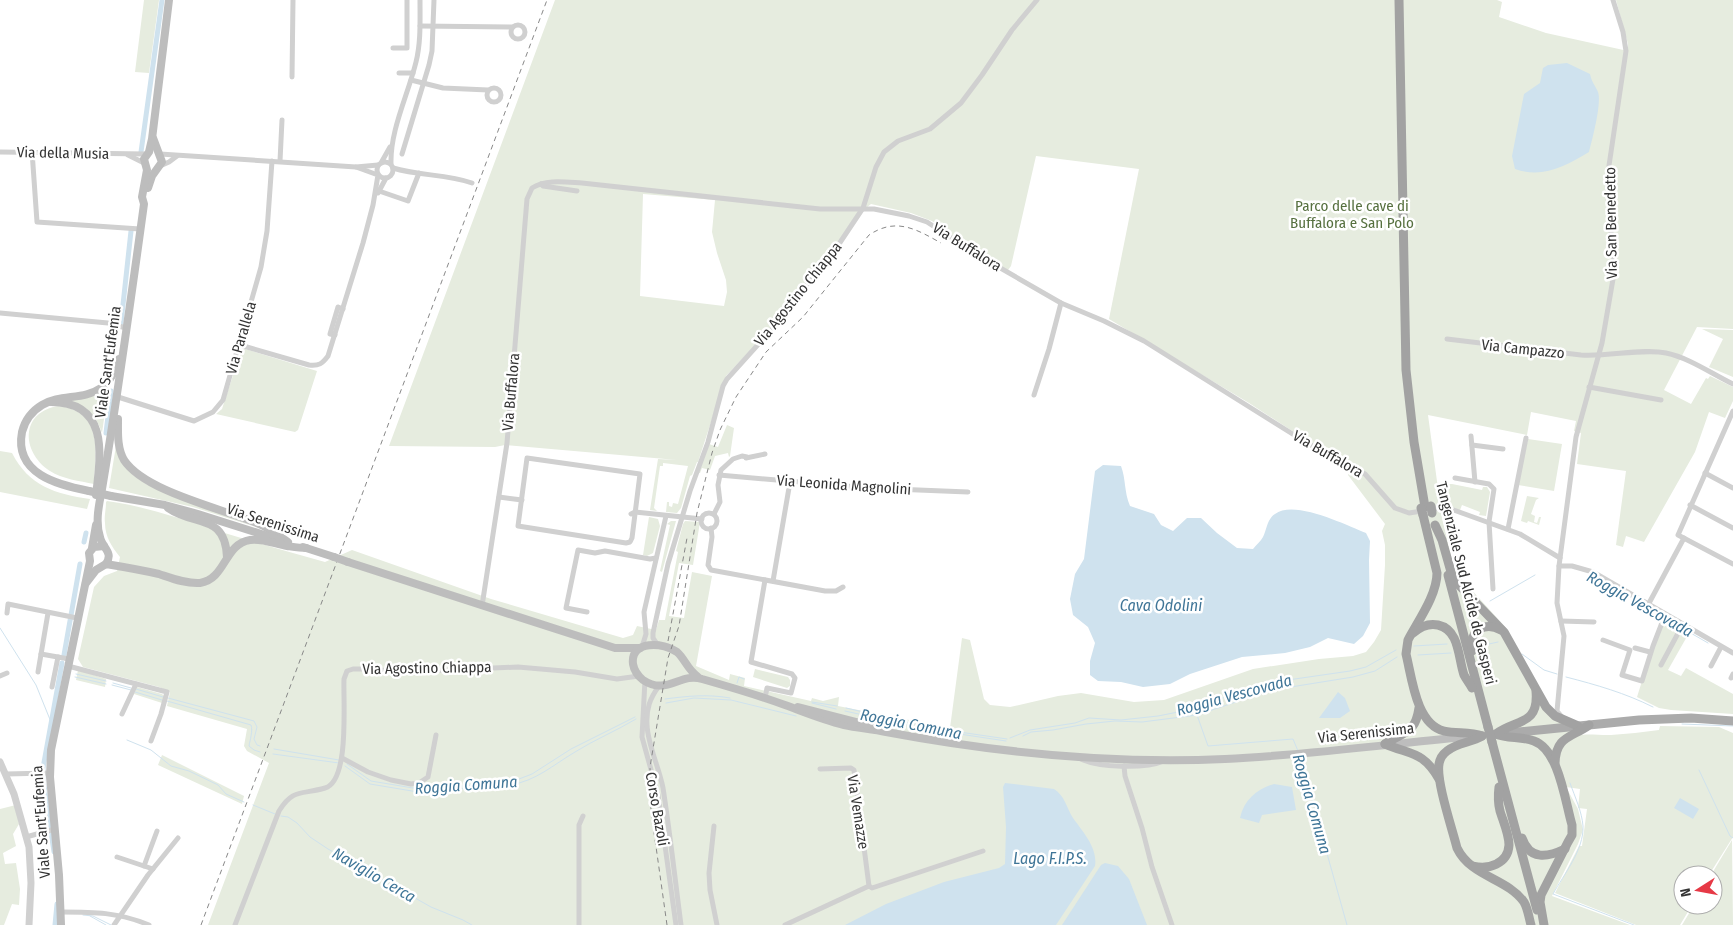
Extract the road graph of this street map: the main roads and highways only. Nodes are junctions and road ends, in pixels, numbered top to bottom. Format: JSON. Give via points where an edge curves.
{"nodes":[{"id":1,"x":170,"y":0,"type":"edge"},
{"id":2,"x":1399,"y":0,"type":"edge"},
{"id":3,"x":1404,"y":0,"type":"edge"},
{"id":4,"x":153,"y":153,"type":"junction"},
{"id":5,"x":146,"y":165,"type":"junction"},
{"id":6,"x":158,"y":167,"type":"junction"},
{"id":7,"x":144,"y":204,"type":"junction"},
{"id":8,"x":123,"y":348,"type":"junction"},
{"id":9,"x":117,"y":400,"type":"junction"},
{"id":10,"x":46,"y":402,"type":"junction"},
{"id":11,"x":165,"y":505,"type":"junction"},
{"id":12,"x":1427,"y":510,"type":"junction"},
{"id":13,"x":97,"y":520,"type":"junction"},
{"id":14,"x":1435,"y":525,"type":"junction"},
{"id":15,"x":288,"y":542,"type":"junction"},
{"id":16,"x":104,"y":546,"type":"junction"},
{"id":17,"x":92,"y":548,"type":"junction"},
{"id":18,"x":306,"y":548,"type":"junction"},
{"id":19,"x":109,"y":555,"type":"junction"},
{"id":20,"x":227,"y":557,"type":"junction"},
{"id":21,"x":90,"y":561,"type":"junction"},
{"id":22,"x":103,"y":565,"type":"junction"},
{"id":23,"x":128,"y":567,"type":"junction"},
{"id":24,"x":84,"y":586,"type":"junction"},
{"id":25,"x":1504,"y":632,"type":"junction"},
{"id":26,"x":1411,"y":634,"type":"junction"},
{"id":27,"x":614,"y":648,"type":"junction"},
{"id":28,"x":641,"y":648,"type":"junction"},
{"id":29,"x":633,"y":664,"type":"junction"},
{"id":30,"x":686,"y":665,"type":"junction"},
{"id":31,"x":698,"y":677,"type":"junction"},
{"id":32,"x":681,"y":679,"type":"junction"},
{"id":33,"x":1472,"y":688,"type":"junction"},
{"id":34,"x":1536,"y":690,"type":"junction"},
{"id":35,"x":784,"y":705,"type":"junction"},
{"id":36,"x":1419,"y":708,"type":"junction"},
{"id":37,"x":1484,"y":709,"type":"junction"},
{"id":38,"x":814,"y":717,"type":"junction"},
{"id":39,"x":840,"y":717,"type":"junction"},
{"id":40,"x":1733,"y":721,"type":"edge"},
{"id":41,"x":1588,"y":725,"type":"junction"},
{"id":42,"x":1578,"y":726,"type":"junction"},
{"id":43,"x":883,"y":731,"type":"junction"},
{"id":44,"x":1488,"y":735,"type":"junction"},
{"id":45,"x":1385,"y":744,"type":"junction"},
{"id":46,"x":1555,"y":764,"type":"junction"},
{"id":47,"x":1439,"y":779,"type":"junction"},
{"id":48,"x":1502,"y":789,"type":"junction"},
{"id":49,"x":1565,"y":849,"type":"junction"},
{"id":50,"x":1470,"y":866,"type":"junction"},
{"id":51,"x":61,"y":925,"type":"edge"},
{"id":52,"x":1531,"y":925,"type":"edge"},
{"id":53,"x":1535,"y":925,"type":"edge"},
{"id":54,"x":1543,"y":925,"type":"edge"}],
"edges":[{"from":1,"to":4,"type":"main road","name":"Viale Sant'Eufemia"},
{"from":2,"to":12,"type":"highway","name":"Tangenziale Sud Alcide de Gasperi","via":[[1406,370]]},
{"from":3,"to":12,"type":"highway","name":"Tangenziale Sud Alcide de Gasperi","via":[[1412,370]]},
{"from":4,"to":5,"type":"main road","name":"Viale Sant'Eufemia"},
{"from":4,"to":6,"type":"main road","name":"Viale Sant'Eufemia","via":[[162,159]]},
{"from":5,"to":6,"type":"main road","via":[[150,169]]},
{"from":5,"to":7,"type":"main road","name":"Viale Sant'Eufemia"},
{"from":6,"to":7,"type":"main road","name":"Viale Sant'Eufemia","via":[[151,178]]},
{"from":7,"to":8,"type":"main road","name":"Viale Sant'Eufemia"},
{"from":8,"to":9,"type":"main road","name":"Viale Sant'Eufemia"},
{"from":8,"to":10,"type":"main road","via":[[114,372],[96,391]]},
{"from":9,"to":13,"type":"main road","name":"Viale Sant'Eufemia"},
{"from":9,"to":15,"type":"main road","via":[[121,453],[141,477],[167,490],[261,524]]},
{"from":10,"to":11,"type":"main road","name":"Via Serenissima","bridge":true,"via":[[32,413],[24,426],[22,442],[32,468],[60,484]]},
{"from":10,"to":13,"type":"main road","via":[[77,406],[95,425],[100,444],[95,503]]},
{"from":11,"to":15,"type":"main road","name":"Via Serenissima"},
{"from":11,"to":20,"type":"main road","via":[[177,514],[216,527],[225,540]]},
{"from":12,"to":14,"type":"highway","name":"Tangenziale Sud Alcide de Gasperi"},
{"from":12,"to":26,"type":"highway","via":[[1437,580]]},
{"from":12,"to":33,"type":"highway","name":"Tangenziale Sud Alcide de Gasperi"},
{"from":13,"to":16,"type":"main road","name":"Viale Sant'Eufemia"},
{"from":13,"to":17,"type":"main road","name":"Viale Sant'Eufemia"},
{"from":14,"to":25,"type":"highway","via":[[1453,579]]},
{"from":14,"to":37,"type":"highway","name":"Tangenziale Sud Alcide de Gasperi"},
{"from":15,"to":18,"type":"main road","name":"Via Serenissima"},
{"from":16,"to":17,"type":"main road"},
{"from":16,"to":19,"type":"main road"},
{"from":17,"to":21,"type":"main road"},
{"from":18,"to":20,"type":"main road","via":[[251,540],[238,544]]},
{"from":18,"to":27,"type":"main road","name":"Via Serenissima","bridge":true},
{"from":19,"to":22,"type":"main road"},
{"from":19,"to":23,"type":"main road"},
{"from":20,"to":23,"type":"main road","via":[[216,575],[200,583]]},
{"from":21,"to":22,"type":"main road","via":[[95,566]]},
{"from":21,"to":24,"type":"main road","name":"Viale Sant'Eufemia"},
{"from":22,"to":23,"type":"main road"},
{"from":22,"to":24,"type":"main road","name":"Viale Sant'Eufemia"},
{"from":24,"to":51,"type":"main road","name":"Viale Sant'Eufemia","via":[[45,773]]},
{"from":25,"to":34,"type":"highway"},
{"from":25,"to":37,"type":"highway","via":[[1486,627],[1476,631],[1472,638]]},
{"from":26,"to":33,"type":"highway","via":[[1432,624],[1449,630]]},
{"from":26,"to":36,"type":"highway","via":[[1406,654]]},
{"from":27,"to":28,"type":"main road","name":"Via Serenissima"},
{"from":27,"to":29,"type":"main road","name":"Via Serenissima"},
{"from":28,"to":29,"type":"main road"},
{"from":28,"to":30,"type":"main road","name":"Via Serenissima","via":[[657,644],[670,647]]},
{"from":29,"to":32,"type":"main road","name":"Via Serenissima","via":[[642,678],[658,686],[674,684]]},
{"from":30,"to":31,"type":"main road","name":"Via Serenissima"},
{"from":30,"to":32,"type":"main road"},
{"from":31,"to":32,"type":"main road","name":"Via Serenissima"},
{"from":31,"to":35,"type":"main road","name":"Via Serenissima"},
{"from":33,"to":44,"type":"highway","name":"Tangenziale Sud Alcide de Gasperi"},
{"from":34,"to":42,"type":"highway","via":[[1555,716]]},
{"from":34,"to":44,"type":"highway","via":[[1535,706],[1528,718]]},
{"from":35,"to":38,"type":"main road","name":"Via Serenissima"},
{"from":35,"to":39,"type":"main road","name":"Via Serenissima"},
{"from":36,"to":44,"type":"highway","via":[[1425,719],[1438,729]]},
{"from":36,"to":45,"type":"highway","via":[[1418,718],[1410,730]]},
{"from":37,"to":44,"type":"highway","name":"Tangenziale Sud Alcide de Gasperi"},
{"from":38,"to":39,"type":"main road","via":[[836,720]]},
{"from":38,"to":43,"type":"main road","name":"Via Serenissima"},
{"from":39,"to":43,"type":"main road","name":"Via Serenissima"},
{"from":40,"to":41,"type":"main road","name":"Via Serenissima","via":[[1691,718]]},
{"from":41,"to":42,"type":"main road","name":"Via Serenissima"},
{"from":41,"to":46,"type":"highway","via":[[1562,742]]},
{"from":42,"to":44,"type":"main road","name":"Via Serenissima"},
{"from":43,"to":45,"type":"main road","name":"Via Serenissima","via":[[950,744],[1077,757],[1167,760],[1258,757]]},
{"from":44,"to":45,"type":"main road","name":"Via Serenissima"},
{"from":44,"to":46,"type":"highway","via":[[1535,741],[1546,749]]},
{"from":44,"to":47,"type":"highway","via":[[1445,752],[1438,764]]},
{"from":44,"to":48,"type":"highway","name":"Tangenziale Sud Alcide de Gasperi"},
{"from":45,"to":47,"type":"highway","via":[[1419,756]]},
{"from":46,"to":49,"type":"highway","via":[[1572,825],[1572,835]]},
{"from":47,"to":50,"type":"highway","via":[[1457,848]]},
{"from":48,"to":49,"type":"highway","via":[[1511,800],[1524,843],[1530,851],[1545,855]]},
{"from":48,"to":50,"type":"highway","via":[[1500,808],[1509,841],[1507,852],[1494,865]]},
{"from":48,"to":53,"type":"highway","name":"Tangenziale Sud Alcide de Gasperi"},
{"from":48,"to":54,"type":"highway","name":"Tangenziale Sud Alcide de Gasperi"},
{"from":49,"to":54,"type":"highway","via":[[1541,894]]},
{"from":50,"to":52,"type":"highway","via":[[1518,896],[1526,906]]}]}
